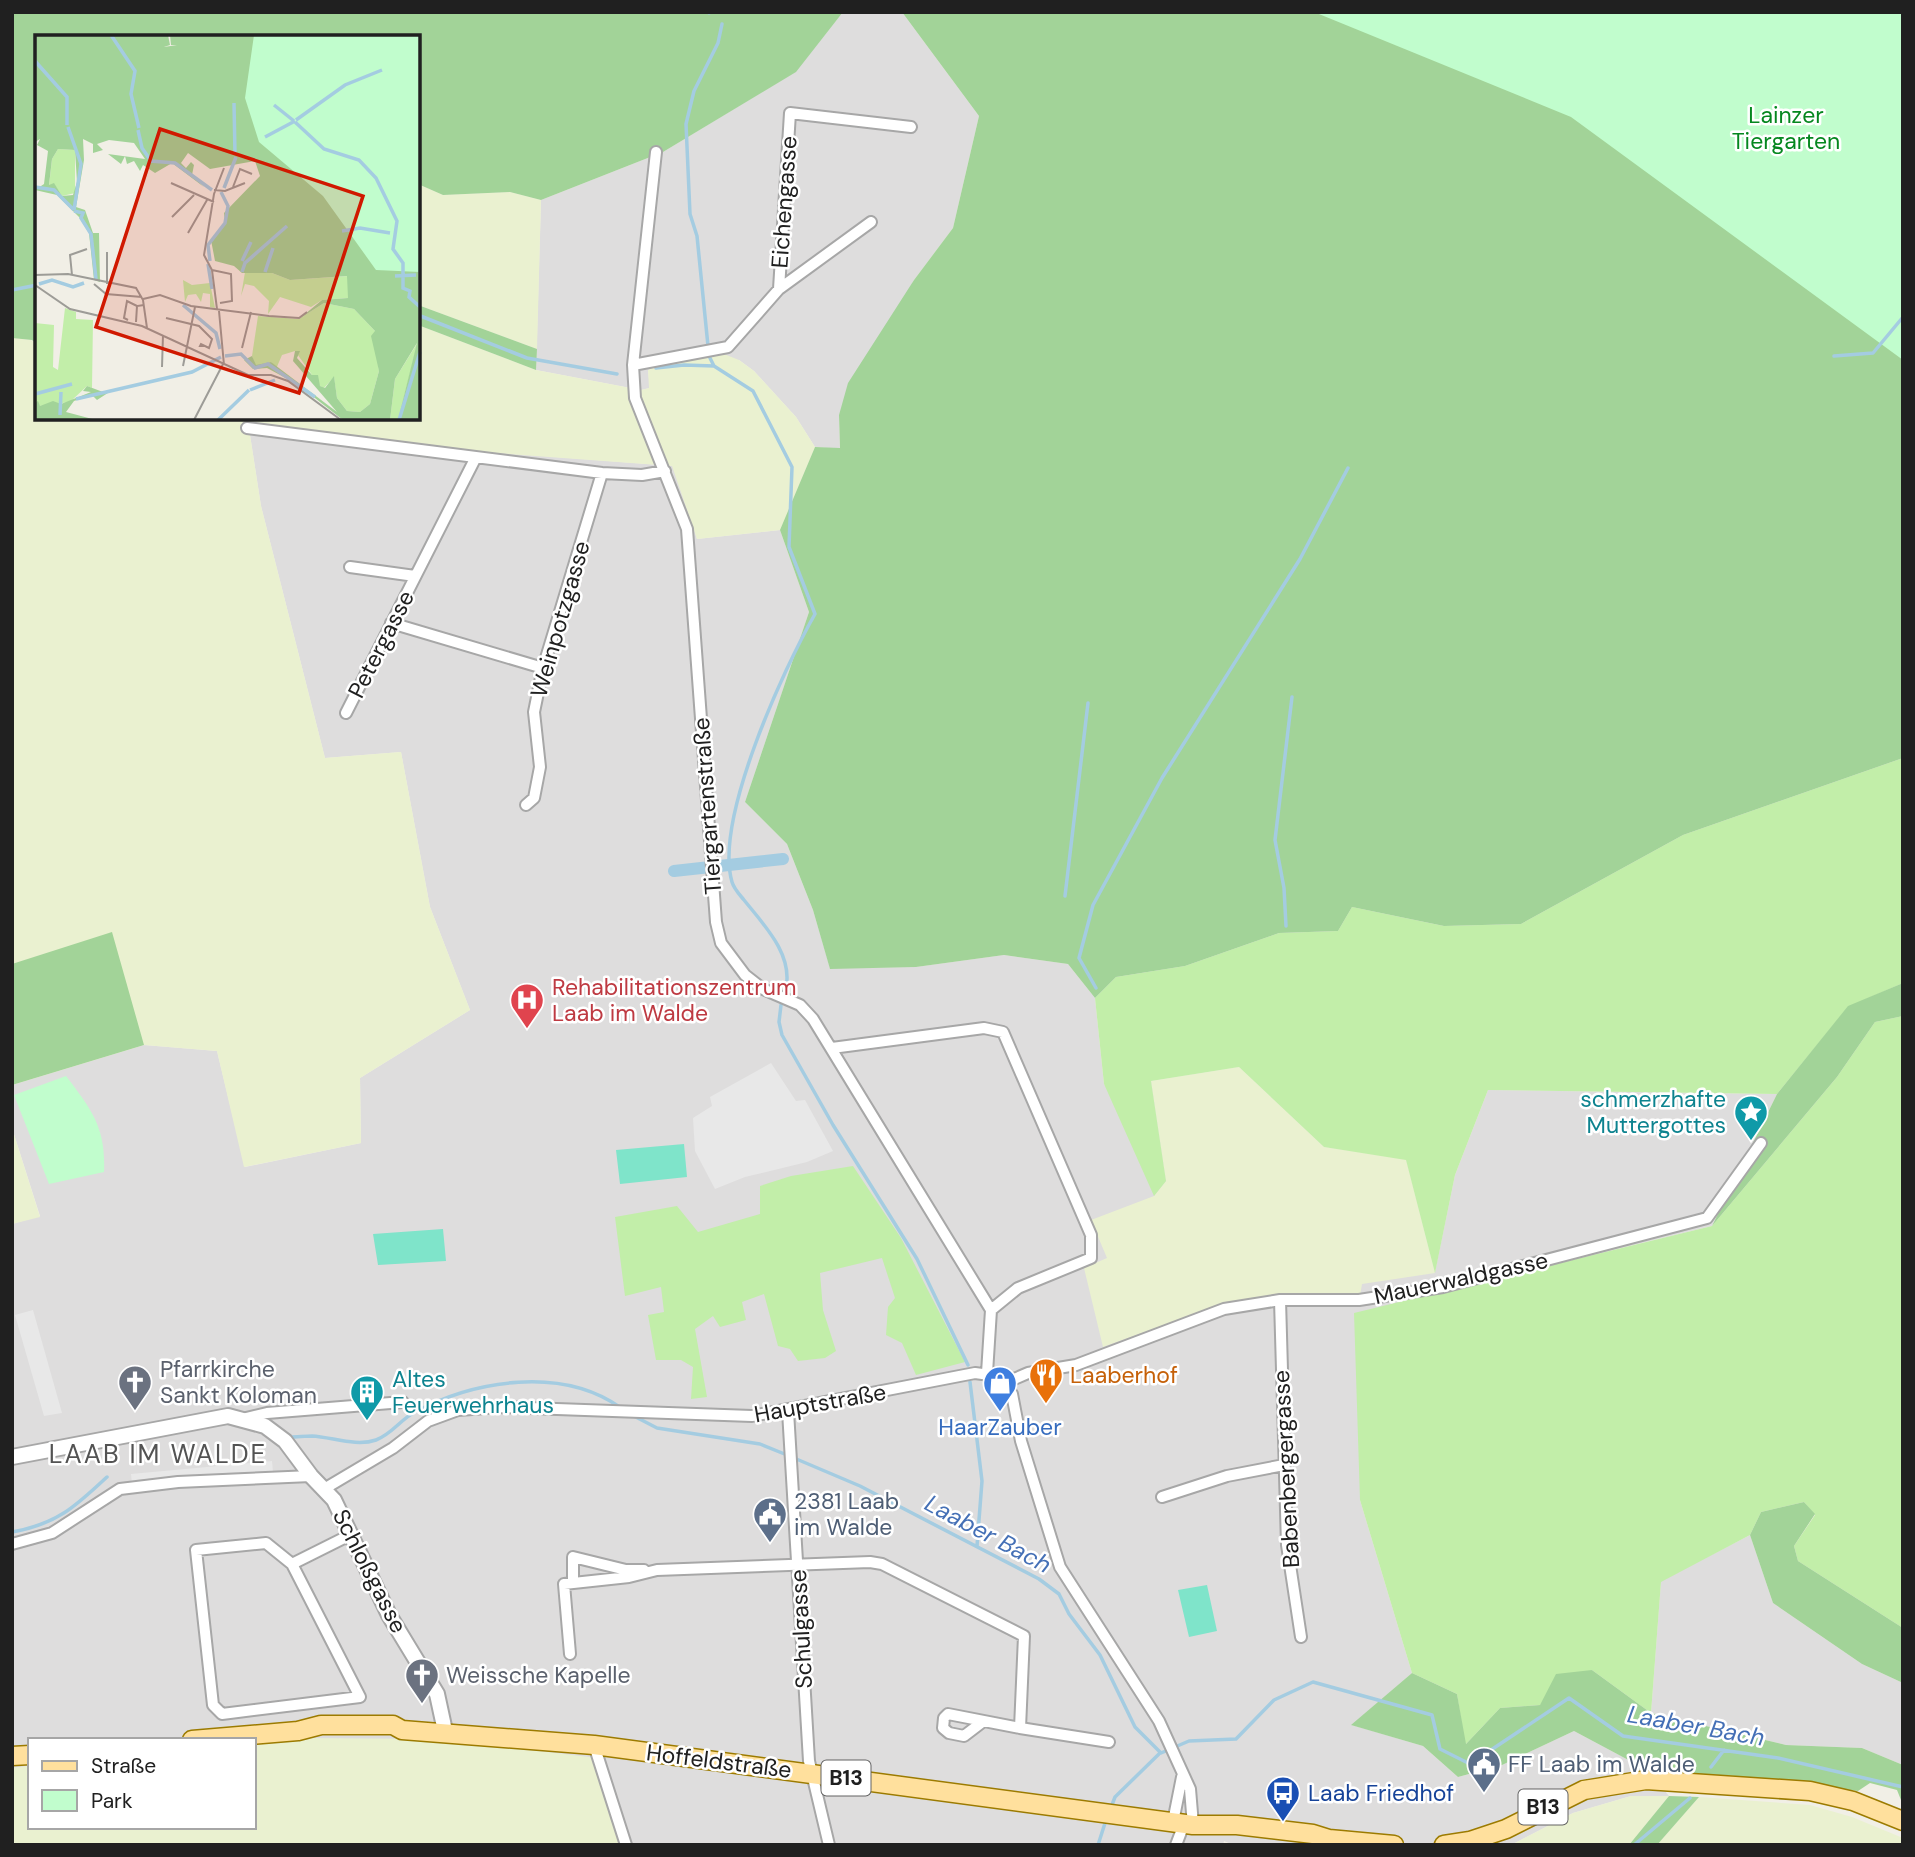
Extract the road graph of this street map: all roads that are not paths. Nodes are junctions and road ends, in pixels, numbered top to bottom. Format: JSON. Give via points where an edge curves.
{"nodes":[{"id":1,"x":911,"y":127,"type":"dead end"},
{"id":2,"x":656,"y":152,"type":"dead end"},
{"id":3,"x":871,"y":222,"type":"dead end"},
{"id":4,"x":779,"y":289,"type":"junction"},
{"id":5,"x":633,"y":365,"type":"junction"},
{"id":6,"x":247,"y":428,"type":"dead end"},
{"id":7,"x":475,"y":459,"type":"junction"},
{"id":8,"x":665,"y":471,"type":"junction"},
{"id":9,"x":602,"y":473,"type":"junction"},
{"id":10,"x":350,"y":567,"type":"dead end"},
{"id":11,"x":415,"y":576,"type":"junction"},
{"id":12,"x":391,"y":623,"type":"junction"},
{"id":13,"x":543,"y":668,"type":"junction"},
{"id":14,"x":346,"y":713,"type":"dead end"},
{"id":15,"x":526,"y":805,"type":"dead end"},
{"id":16,"x":832,"y":1048,"type":"junction"},
{"id":17,"x":1761,"y":1143,"type":"dead end"},
{"id":18,"x":1280,"y":1300,"type":"junction"},
{"id":19,"x":991,"y":1310,"type":"junction"},
{"id":20,"x":987,"y":1373,"type":"junction"},
{"id":21,"x":1005,"y":1383,"type":"junction"},
{"id":22,"x":403,"y":1402,"type":"dead end"},
{"id":23,"x":788,"y":1412,"type":"junction"},
{"id":24,"x":246,"y":1418,"type":"junction"},
{"id":25,"x":12,"y":1457,"type":"edge"},
{"id":26,"x":1284,"y":1465,"type":"junction"},
{"id":27,"x":311,"y":1476,"type":"junction"},
{"id":28,"x":324,"y":1489,"type":"junction"},
{"id":29,"x":1161,"y":1497,"type":"dead end"},
{"id":30,"x":350,"y":1535,"type":"junction"},
{"id":31,"x":12,"y":1544,"type":"edge"},
{"id":32,"x":292,"y":1564,"type":"junction"},
{"id":33,"x":798,"y":1566,"type":"junction"},
{"id":34,"x":657,"y":1570,"type":"junction"},
{"id":35,"x":573,"y":1583,"type":"junction"},
{"id":36,"x":1301,"y":1637,"type":"dead end"},
{"id":37,"x":570,"y":1654,"type":"dead end"},
{"id":38,"x":981,"y":1723,"type":"dead end"},
{"id":39,"x":1020,"y":1728,"type":"junction"},
{"id":40,"x":445,"y":1731,"type":"junction"},
{"id":41,"x":216,"y":1738,"type":"edge"},
{"id":42,"x":1109,"y":1742,"type":"dead end"},
{"id":43,"x":594,"y":1745,"type":"junction"},
{"id":44,"x":810,"y":1773,"type":"junction"},
{"id":45,"x":1182,"y":1777,"type":"junction"},
{"id":46,"x":1903,"y":1821,"type":"edge"},
{"id":47,"x":1188,"y":1824,"type":"junction"},
{"id":48,"x":626,"y":1845,"type":"edge"},
{"id":49,"x":829,"y":1845,"type":"edge"},
{"id":50,"x":1176,"y":1845,"type":"edge"},
{"id":51,"x":1394,"y":1845,"type":"edge"},
{"id":52,"x":1444,"y":1845,"type":"edge"}],
"edges":[{"from":1,"to":4,"type":"street","name":"Eichengasse","via":[[790,113]]},
{"from":2,"to":5,"type":"street","name":"Tiergartenstraße"},
{"from":3,"to":4,"type":"street"},
{"from":4,"to":5,"type":"street","via":[[728,347]]},
{"from":5,"to":8,"type":"street","name":"Tiergartenstraße","via":[[635,398]]},
{"from":6,"to":7,"type":"street"},
{"from":7,"to":9,"type":"street"},
{"from":7,"to":11,"type":"street","name":"Petergasse"},
{"from":8,"to":9,"type":"street"},
{"from":8,"to":16,"type":"street","name":"Tiergartenstraße","via":[[687,529],[721,943],[732,962],[763,989],[800,1005]]},
{"from":9,"to":13,"type":"street","name":"Weinpotzgasse"},
{"from":10,"to":11,"type":"street","name":"Petergasse"},
{"from":11,"to":12,"type":"street","name":"Petergasse"},
{"from":12,"to":13,"type":"street"},
{"from":12,"to":14,"type":"street","name":"Petergasse"},
{"from":13,"to":15,"type":"street","name":"Weinpotzgasse","via":[[534,712],[540,767],[534,798]]},
{"from":16,"to":19,"type":"street","name":"Tiergartenstraße"},
{"from":16,"to":19,"type":"street","via":[[984,1028],[1003,1032],[1091,1235],[1091,1258],[1018,1288]]},
{"from":17,"to":18,"type":"street","name":"Mauerwaldgasse","via":[[1707,1219],[1443,1287],[1359,1300]]},
{"from":18,"to":21,"type":"street","name":"Mauerwaldgasse","via":[[1224,1309],[1101,1356]]},
{"from":18,"to":26,"type":"street","name":"Babenbergergasse"},
{"from":19,"to":20,"type":"street"},
{"from":20,"to":21,"type":"street"},
{"from":20,"to":23,"type":"street","name":"Hauptstraße"},
{"from":21,"to":45,"type":"street","via":[[1060,1567],[1159,1721]]},
{"from":22,"to":24,"type":"street"},
{"from":23,"to":28,"type":"street","name":"Hauptstraße","via":[[751,1416],[501,1407],[442,1414]]},
{"from":23,"to":33,"type":"street","name":"Schulgasse"},
{"from":24,"to":25,"type":"street","via":[[215,1417]]},
{"from":24,"to":27,"type":"street","via":[[274,1432]]},
{"from":26,"to":29,"type":"street","via":[[1227,1476]]},
{"from":26,"to":36,"type":"street","name":"Babenbergergasse","via":[[1287,1545]]},
{"from":27,"to":28,"type":"street"},
{"from":27,"to":31,"type":"street","via":[[120,1489],[52,1533]]},
{"from":28,"to":30,"type":"street","name":"Schloßgasse"},
{"from":30,"to":32,"type":"street"},
{"from":30,"to":40,"type":"street","name":"Schloßgasse","via":[[389,1615],[437,1694]]},
{"from":32,"to":32,"type":"street","via":[[360,1697],[222,1714],[214,1705],[196,1550],[266,1543]]},
{"from":33,"to":34,"type":"street"},
{"from":33,"to":39,"type":"street","via":[[859,1561],[881,1564],[1019,1632],[1026,1643]]},
{"from":33,"to":44,"type":"street","name":"Schulgasse"},
{"from":34,"to":35,"type":"street"},
{"from":34,"to":35,"type":"street","via":[[626,1570],[573,1557]]},
{"from":35,"to":37,"type":"street","via":[[564,1584]]},
{"from":38,"to":39,"type":"street"},
{"from":39,"to":42,"type":"street"},
{"from":40,"to":41,"type":"main road","name":"Hoffeldstraße","number":"B13","via":[[320,1735],[298,1731]]},
{"from":40,"to":43,"type":"main road","name":"Hoffeldstraße","number":"B13"},
{"from":43,"to":44,"type":"main road","name":"Hoffeldstraße","number":"B13"},
{"from":43,"to":48,"type":"street"},
{"from":44,"to":47,"type":"main road","name":"Hoffeldstraße","number":"B13"},
{"from":44,"to":49,"type":"street","name":"Schulgasse"},
{"from":45,"to":47,"type":"street"},
{"from":45,"to":47,"type":"street","via":[[1190,1789]]},
{"from":46,"to":52,"type":"main road","number":"B13","via":[[1853,1801],[1810,1791],[1646,1780],[1592,1788],[1506,1829]]},
{"from":47,"to":50,"type":"street"},
{"from":47,"to":51,"type":"main road","name":"Hoffeldstraße","number":"B13","via":[[1223,1835],[1274,1841],[1313,1844],[1329,1839]]}]}
